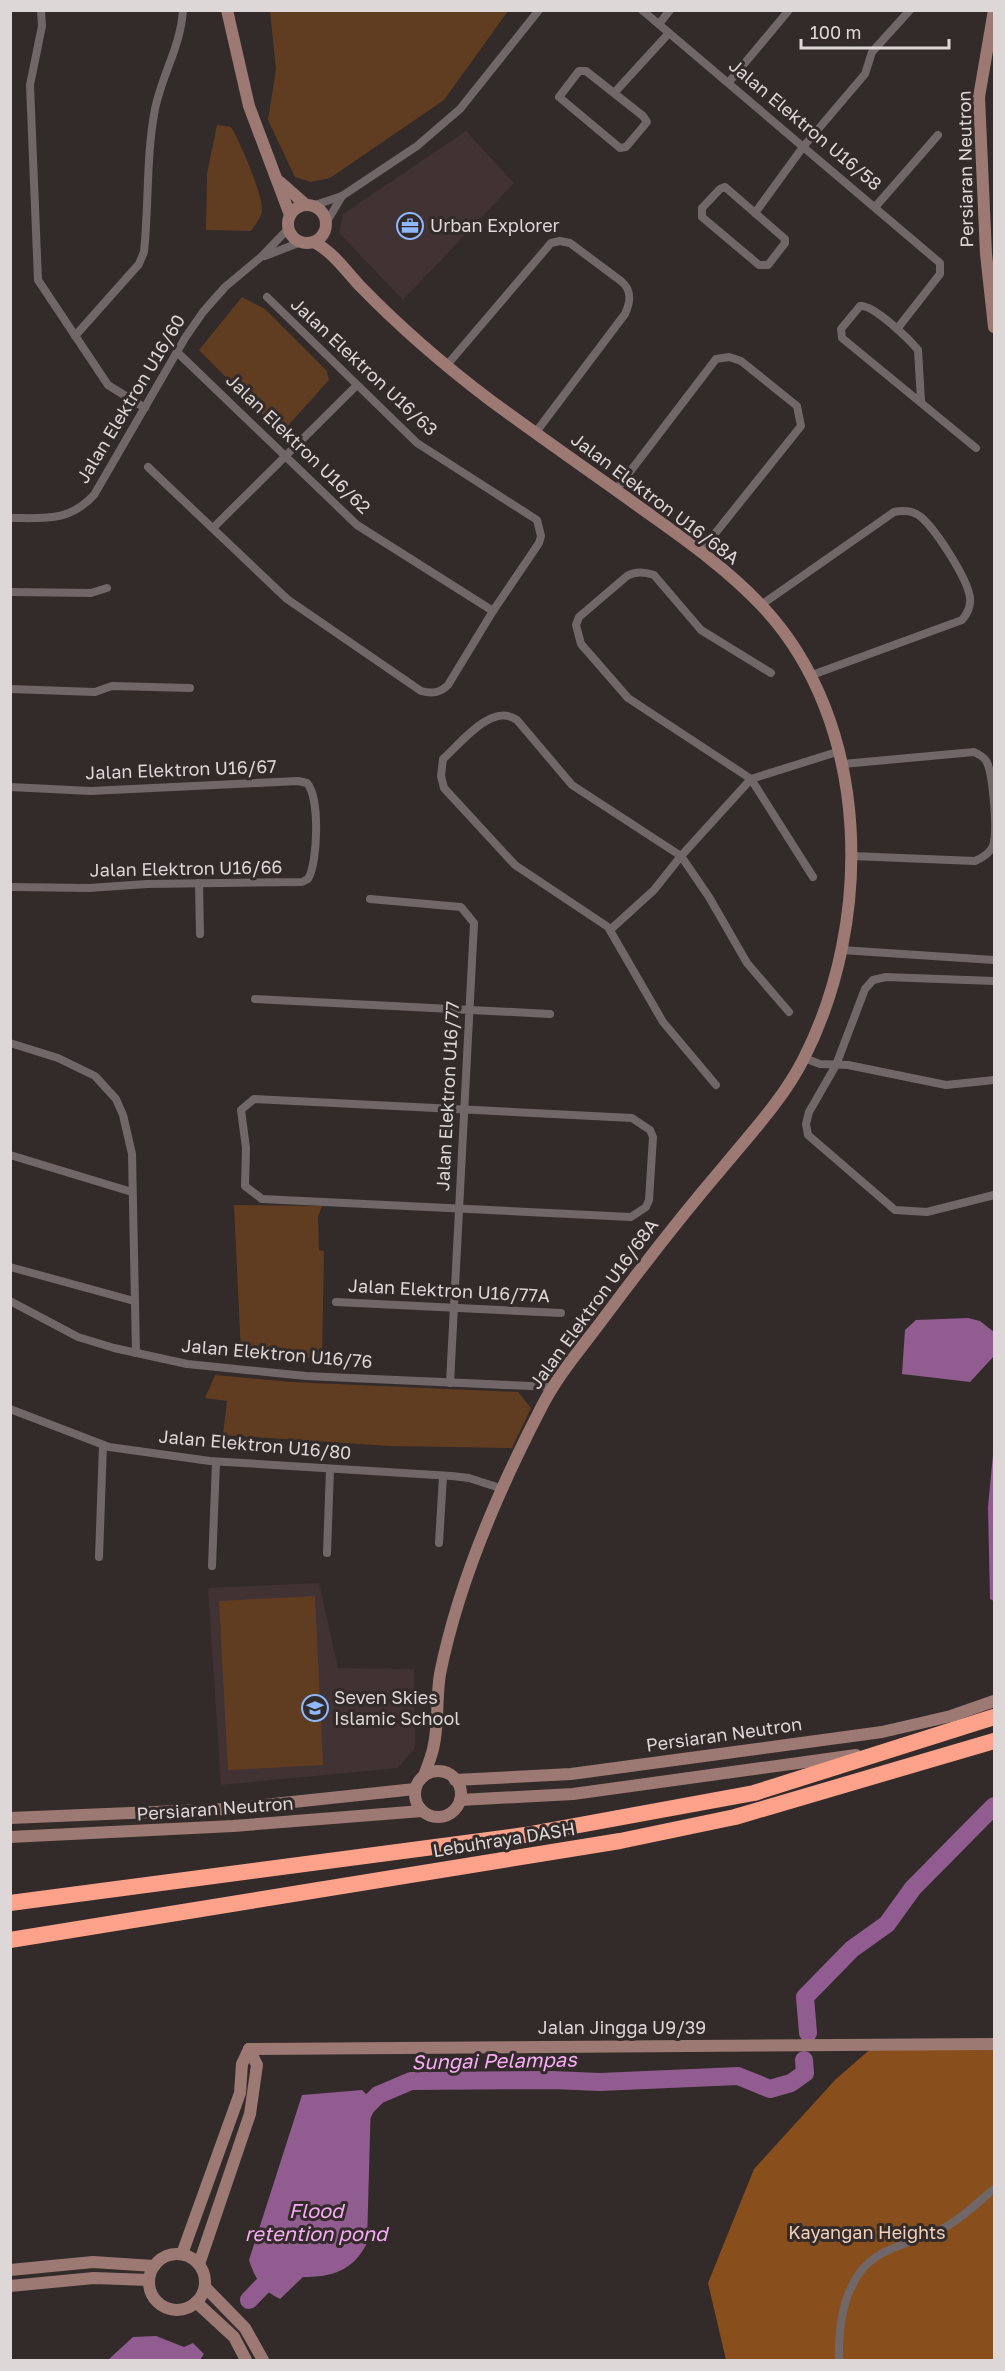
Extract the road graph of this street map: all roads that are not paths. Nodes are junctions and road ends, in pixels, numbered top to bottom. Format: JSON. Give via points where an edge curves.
{"nodes":[{"id":1,"x":41,"y":10,"type":"edge"},
{"id":2,"x":183,"y":10,"type":"edge"},
{"id":3,"x":227,"y":10,"type":"edge"},
{"id":4,"x":539,"y":10,"type":"edge"},
{"id":5,"x":642,"y":10,"type":"edge"},
{"id":6,"x":670,"y":10,"type":"edge"},
{"id":7,"x":789,"y":10,"type":"edge"},
{"id":8,"x":910,"y":10,"type":"edge"},
{"id":9,"x":994,"y":10,"type":"edge"},
{"id":10,"x":659,"y":24,"type":"junction"},
{"id":11,"x":669,"y":33,"type":"junction"},
{"id":12,"x":729,"y":82,"type":"junction"},
{"id":13,"x":615,"y":92,"type":"junction"},
{"id":14,"x":938,"y":135,"type":"dead end"},
{"id":15,"x":803,"y":147,"type":"junction"},
{"id":16,"x":279,"y":182,"type":"junction"},
{"id":17,"x":342,"y":196,"type":"junction"},
{"id":18,"x":309,"y":206,"type":"junction"},
{"id":19,"x":876,"y":206,"type":"junction"},
{"id":20,"x":755,"y":213,"type":"junction"},
{"id":21,"x":289,"y":222,"type":"junction"},
{"id":22,"x":326,"y":226,"type":"junction"},
{"id":23,"x":307,"y":242,"type":"junction"},
{"id":24,"x":330,"y":251,"type":"junction"},
{"id":25,"x":261,"y":257,"type":"junction"},
{"id":26,"x":267,"y":297,"type":"dead end"},
{"id":27,"x":994,"y":327,"type":"edge"},
{"id":28,"x":897,"y":329,"type":"junction"},
{"id":29,"x":75,"y":336,"type":"junction"},
{"id":30,"x":177,"y":352,"type":"junction"},
{"id":31,"x":447,"y":365,"type":"junction"},
{"id":32,"x":356,"y":386,"type":"junction"},
{"id":33,"x":921,"y":401,"type":"junction"},
{"id":34,"x":146,"y":408,"type":"junction"},
{"id":35,"x":536,"y":432,"type":"junction"},
{"id":36,"x":976,"y":448,"type":"dead end"},
{"id":37,"x":286,"y":456,"type":"junction"},
{"id":38,"x":148,"y":467,"type":"dead end"},
{"id":39,"x":616,"y":490,"type":"junction"},
{"id":40,"x":10,"y":518,"type":"edge"},
{"id":41,"x":213,"y":528,"type":"junction"},
{"id":42,"x":701,"y":551,"type":"junction"},
{"id":43,"x":107,"y":588,"type":"dead end"},
{"id":44,"x":10,"y":592,"type":"edge"},
{"id":45,"x":761,"y":605,"type":"junction"},
{"id":46,"x":493,"y":611,"type":"junction"},
{"id":47,"x":771,"y":674,"type":"dead end"},
{"id":48,"x":812,"y":675,"type":"junction"},
{"id":49,"x":10,"y":688,"type":"edge"},
{"id":50,"x":190,"y":688,"type":"dead end"},
{"id":51,"x":841,"y":758,"type":"junction"},
{"id":52,"x":751,"y":778,"type":"junction"},
{"id":53,"x":10,"y":788,"type":"edge"},
{"id":54,"x":315,"y":826,"type":"joint"},
{"id":55,"x":681,"y":856,"type":"junction"},
{"id":56,"x":852,"y":856,"type":"junction"},
{"id":57,"x":813,"y":877,"type":"dead end"},
{"id":58,"x":198,"y":883,"type":"junction"},
{"id":59,"x":10,"y":887,"type":"edge"},
{"id":60,"x":370,"y":899,"type":"dead end"},
{"id":61,"x":610,"y":930,"type":"junction"},
{"id":62,"x":200,"y":934,"type":"dead end"},
{"id":63,"x":841,"y":950,"type":"junction"},
{"id":64,"x":994,"y":960,"type":"edge"},
{"id":65,"x":994,"y":981,"type":"edge"},
{"id":66,"x":255,"y":999,"type":"dead end"},
{"id":67,"x":469,"y":1010,"type":"junction"},
{"id":68,"x":789,"y":1012,"type":"dead end"},
{"id":69,"x":550,"y":1014,"type":"dead end"},
{"id":70,"x":10,"y":1043,"type":"edge"},
{"id":71,"x":804,"y":1058,"type":"junction"},
{"id":72,"x":836,"y":1065,"type":"junction"},
{"id":73,"x":994,"y":1080,"type":"edge"},
{"id":74,"x":716,"y":1085,"type":"dead end"},
{"id":75,"x":464,"y":1109,"type":"junction"},
{"id":76,"x":10,"y":1155,"type":"edge"},
{"id":77,"x":132,"y":1192,"type":"junction"},
{"id":78,"x":994,"y":1195,"type":"edge"},
{"id":79,"x":459,"y":1209,"type":"junction"},
{"id":80,"x":10,"y":1267,"type":"edge"},
{"id":81,"x":10,"y":1301,"type":"edge"},
{"id":82,"x":134,"y":1301,"type":"junction"},
{"id":83,"x":336,"y":1302,"type":"dead end"},
{"id":84,"x":454,"y":1308,"type":"junction"},
{"id":85,"x":561,"y":1313,"type":"dead end"},
{"id":86,"x":136,"y":1353,"type":"junction"},
{"id":87,"x":450,"y":1383,"type":"junction"},
{"id":88,"x":552,"y":1387,"type":"junction"},
{"id":89,"x":10,"y":1408,"type":"edge"},
{"id":90,"x":103,"y":1445,"type":"junction"},
{"id":91,"x":216,"y":1462,"type":"junction"},
{"id":92,"x":330,"y":1469,"type":"junction"},
{"id":93,"x":443,"y":1476,"type":"junction"},
{"id":94,"x":502,"y":1489,"type":"junction"},
{"id":95,"x":439,"y":1543,"type":"dead end"},
{"id":96,"x":327,"y":1553,"type":"dead end"},
{"id":97,"x":99,"y":1557,"type":"dead end"},
{"id":98,"x":212,"y":1566,"type":"dead end"},
{"id":99,"x":994,"y":1701,"type":"edge"},
{"id":100,"x":994,"y":1717,"type":"edge"},
{"id":101,"x":994,"y":1722,"type":"edge"},
{"id":102,"x":994,"y":1741,"type":"edge"},
{"id":103,"x":434,"y":1747,"type":"junction"},
{"id":104,"x":424,"y":1776,"type":"junction"},
{"id":105,"x":451,"y":1776,"type":"junction"},
{"id":106,"x":415,"y":1789,"type":"junction"},
{"id":107,"x":460,"y":1800,"type":"junction"},
{"id":108,"x":422,"y":1811,"type":"junction"},
{"id":109,"x":10,"y":1818,"type":"edge"},
{"id":110,"x":10,"y":1837,"type":"edge"},
{"id":111,"x":10,"y":1903,"type":"edge"},
{"id":112,"x":10,"y":1940,"type":"edge"},
{"id":113,"x":994,"y":2044,"type":"edge"},
{"id":114,"x":249,"y":2049,"type":"junction"},
{"id":115,"x":994,"y":2188,"type":"edge"},
{"id":116,"x":182,"y":2254,"type":"junction"},
{"id":117,"x":198,"y":2264,"type":"junction"},
{"id":118,"x":154,"y":2266,"type":"junction"},
{"id":119,"x":10,"y":2270,"type":"edge"},
{"id":120,"x":149,"y":2280,"type":"junction"},
{"id":121,"x":10,"y":2286,"type":"edge"},
{"id":122,"x":205,"y":2287,"type":"junction"},
{"id":123,"x":196,"y":2302,"type":"junction"},
{"id":124,"x":246,"y":2361,"type":"edge"},
{"id":125,"x":263,"y":2361,"type":"edge"},
{"id":126,"x":839,"y":2361,"type":"edge"}],
"edges":[{"from":1,"to":29,"type":"street","via":[[42,26],[30,85],[37,271],[44,292]]},
{"from":2,"to":29,"type":"street","via":[[150,136],[144,252],[139,264]]},
{"from":3,"to":16,"type":"street","via":[[249,106]]},
{"from":4,"to":17,"type":"street","via":[[460,109],[417,146]]},
{"from":5,"to":10,"type":"street","name":"Jalan Elektron U16/58"},
{"from":6,"to":10,"type":"street"},
{"from":7,"to":12,"type":"street"},
{"from":8,"to":15,"type":"street","via":[[872,52],[865,74]]},
{"from":9,"to":27,"type":"street","name":"Persiaran Neutron","via":[[979,97],[986,254]]},
{"from":10,"to":11,"type":"street","name":"Jalan Elektron U16/58"},
{"from":11,"to":12,"type":"street","name":"Jalan Elektron U16/58"},
{"from":11,"to":13,"type":"street"},
{"from":12,"to":15,"type":"street","name":"Jalan Elektron U16/58"},
{"from":13,"to":13,"type":"street","via":[[647,122],[626,147],[620,147],[560,97],[579,71],[586,71]]},
{"from":14,"to":19,"type":"street"},
{"from":15,"to":19,"type":"street","name":"Jalan Elektron U16/58"},
{"from":15,"to":20,"type":"street"},
{"from":16,"to":18,"type":"street"},
{"from":16,"to":21,"type":"street"},
{"from":17,"to":18,"type":"street"},
{"from":17,"to":22,"type":"street"},
{"from":18,"to":21,"type":"street","via":[[294,210]]},
{"from":18,"to":22,"type":"street","via":[[322,212]]},
{"from":19,"to":28,"type":"street","name":"Jalan Elektron U16/58","via":[[941,268]]},
{"from":20,"to":20,"type":"street","via":[[785,238],[764,267],[701,213],[725,187]]},
{"from":21,"to":23,"type":"street","via":[[293,237]]},
{"from":21,"to":25,"type":"street"},
{"from":22,"to":23,"type":"street","via":[[323,234]]},
{"from":22,"to":24,"type":"street"},
{"from":23,"to":24,"type":"street","name":"Jalan Elektron U16/68A"},
{"from":23,"to":25,"type":"street"},
{"from":24,"to":31,"type":"street","name":"Jalan Elektron U16/68A","via":[[361,287]]},
{"from":25,"to":30,"type":"street","name":"Jalan Elektron U16/60","via":[[225,287]]},
{"from":26,"to":32,"type":"street","name":"Jalan Elektron U16/63"},
{"from":28,"to":33,"type":"street","via":[[918,350]]},
{"from":28,"to":33,"type":"street","via":[[860,306],[841,333],[842,338]]},
{"from":29,"to":34,"type":"street","via":[[108,385]]},
{"from":30,"to":34,"type":"street","name":"Jalan Elektron U16/60"},
{"from":30,"to":37,"type":"street","name":"Jalan Elektron U16/62"},
{"from":31,"to":35,"type":"street","name":"Jalan Elektron U16/68A"},
{"from":31,"to":35,"type":"street","via":[[551,243],[570,243],[621,281],[630,296],[625,314]]},
{"from":32,"to":37,"type":"street"},
{"from":32,"to":46,"type":"street","name":"Jalan Elektron U16/63","via":[[417,443],[531,516],[540,528],[539,543]]},
{"from":33,"to":36,"type":"street"},
{"from":34,"to":40,"type":"street","name":"Jalan Elektron U16/60","via":[[86,504],[58,518]]},
{"from":35,"to":39,"type":"street","name":"Jalan Elektron U16/68A"},
{"from":37,"to":41,"type":"street"},
{"from":37,"to":46,"type":"street","name":"Jalan Elektron U16/62","via":[[357,525]]},
{"from":38,"to":41,"type":"street"},
{"from":39,"to":42,"type":"street","name":"Jalan Elektron U16/68A"},
{"from":39,"to":42,"type":"street","via":[[716,359],[729,357],[741,361],[797,406],[801,426]]},
{"from":41,"to":46,"type":"street","via":[[286,599],[421,691],[443,691]]},
{"from":42,"to":45,"type":"street","name":"Jalan Elektron U16/68A"},
{"from":43,"to":44,"type":"street","via":[[91,593]]},
{"from":45,"to":48,"type":"street","name":"Jalan Elektron U16/68A"},
{"from":45,"to":48,"type":"street","via":[[894,512],[908,510],[921,517],[942,544],[970,596],[968,612],[962,620]]},
{"from":47,"to":52,"type":"street","via":[[701,630],[654,575],[633,572],[579,616],[576,626],[582,644],[628,698]]},
{"from":48,"to":51,"type":"street","name":"Jalan Elektron U16/68A"},
{"from":49,"to":50,"type":"street","via":[[95,692],[112,687]]},
{"from":51,"to":52,"type":"street"},
{"from":51,"to":56,"type":"street","name":"Jalan Elektron U16/68A"},
{"from":51,"to":56,"type":"street","via":[[974,752],[988,765],[993,804],[993,845],[975,861]]},
{"from":52,"to":55,"type":"street"},
{"from":52,"to":57,"type":"street"},
{"from":53,"to":54,"type":"street","name":"Jalan Elektron U16/67","via":[[91,791],[298,781],[308,783],[312,789]]},
{"from":54,"to":58,"type":"street","name":"Jalan Elektron U16/66","via":[[314,865],[308,879],[302,882]]},
{"from":55,"to":61,"type":"street","via":[[654,890]]},
{"from":55,"to":61,"type":"street","via":[[572,785],[513,716],[493,717],[443,759],[444,788],[514,865]]},
{"from":55,"to":68,"type":"street","via":[[747,963]]},
{"from":56,"to":63,"type":"street","name":"Jalan Elektron U16/68A"},
{"from":58,"to":59,"type":"street","name":"Jalan Elektron U16/66"},
{"from":58,"to":62,"type":"street"},
{"from":60,"to":67,"type":"street","name":"Jalan Elektron U16/77","via":[[461,907],[469,915],[474,924]]},
{"from":61,"to":74,"type":"street","via":[[663,1022]]},
{"from":63,"to":64,"type":"street"},
{"from":63,"to":71,"type":"street","name":"Jalan Elektron U16/68A","via":[[830,997]]},
{"from":65,"to":72,"type":"street","via":[[886,977],[873,980]]},
{"from":66,"to":67,"type":"street"},
{"from":67,"to":69,"type":"street"},
{"from":67,"to":75,"type":"street","name":"Jalan Elektron U16/77"},
{"from":70,"to":77,"type":"street","via":[[79,1066],[104,1084],[123,1115],[132,1154]]},
{"from":71,"to":72,"type":"street"},
{"from":71,"to":88,"type":"street","name":"Jalan Elektron U16/68A","via":[[783,1095],[675,1224]]},
{"from":72,"to":73,"type":"street","via":[[946,1085]]},
{"from":72,"to":78,"type":"street","via":[[806,1124],[813,1141],[895,1210],[927,1212]]},
{"from":75,"to":79,"type":"street","name":"Jalan Elektron U16/77"},
{"from":75,"to":79,"type":"street","via":[[632,1118],[650,1130],[651,1171],[646,1207],[631,1217]]},
{"from":75,"to":79,"type":"street","via":[[254,1099],[241,1110],[245,1186],[262,1199]]},
{"from":76,"to":77,"type":"street"},
{"from":77,"to":82,"type":"street"},
{"from":79,"to":84,"type":"street","name":"Jalan Elektron U16/77"},
{"from":80,"to":82,"type":"street"},
{"from":81,"to":86,"type":"street","name":"Jalan Elektron U16/76","via":[[78,1337]]},
{"from":82,"to":86,"type":"street"},
{"from":83,"to":84,"type":"street","name":"Jalan Elektron U16/77A"},
{"from":84,"to":85,"type":"street","name":"Jalan Elektron U16/77A"},
{"from":84,"to":87,"type":"street","name":"Jalan Elektron U16/77"},
{"from":86,"to":87,"type":"street","name":"Jalan Elektron U16/76","via":[[231,1369]]},
{"from":87,"to":88,"type":"street","name":"Jalan Elektron U16/76"},
{"from":88,"to":94,"type":"street","name":"Jalan Elektron U16/68A"},
{"from":89,"to":90,"type":"street","name":"Jalan Elektron U16/80"},
{"from":90,"to":91,"type":"street","name":"Jalan Elektron U16/80"},
{"from":90,"to":97,"type":"street"},
{"from":91,"to":92,"type":"street","name":"Jalan Elektron U16/80"},
{"from":91,"to":98,"type":"street"},
{"from":92,"to":93,"type":"street","name":"Jalan Elektron U16/80"},
{"from":92,"to":96,"type":"street"},
{"from":93,"to":94,"type":"street","name":"Jalan Elektron U16/80","via":[[469,1478]]},
{"from":93,"to":95,"type":"street"},
{"from":94,"to":103,"type":"street","name":"Jalan Elektron U16/68A","via":[[457,1606],[440,1677]]},
{"from":99,"to":105,"type":"street","name":"Persiaran Neutron","via":[[882,1732],[571,1774]]},
{"from":100,"to":111,"type":"highway","name":"Lebuhraya DASH","via":[[754,1793],[525,1834]]},
{"from":101,"to":107,"type":"street","name":"Persiaran Neutron","via":[[883,1751],[573,1794]]},
{"from":102,"to":112,"type":"highway","name":"Lebuhraya DASH","via":[[735,1817],[526,1857]]},
{"from":103,"to":104,"type":"street","name":"Jalan Elektron U16/68A"},
{"from":103,"to":105,"type":"street"},
{"from":104,"to":105,"type":"street","via":[[435,1772]]},
{"from":104,"to":106,"type":"street"},
{"from":105,"to":107,"type":"street","via":[[459,1786]]},
{"from":106,"to":108,"type":"street"},
{"from":106,"to":109,"type":"street","name":"Persiaran Neutron","via":[[227,1809]]},
{"from":107,"to":108,"type":"street","via":[[444,1816]]},
{"from":108,"to":110,"type":"street","name":"Persiaran Neutron"},
{"from":113,"to":114,"type":"street","name":"Jalan Jingga U9/39"},
{"from":114,"to":116,"type":"street","via":[[242,2064],[240,2093]]},
{"from":114,"to":117,"type":"street","via":[[257,2065],[250,2114]]},
{"from":115,"to":126,"type":"street","via":[[953,2222],[891,2249],[863,2270],[842,2315]]},
{"from":116,"to":117,"type":"street"},
{"from":116,"to":118,"type":"street","via":[[164,2258]]},
{"from":117,"to":122,"type":"street"},
{"from":118,"to":119,"type":"street","via":[[93,2262]]},
{"from":118,"to":120,"type":"street"},
{"from":120,"to":121,"type":"street","via":[[94,2278]]},
{"from":120,"to":123,"type":"street","via":[[154,2298],[169,2309],[188,2308]]},
{"from":122,"to":123,"type":"street"},
{"from":122,"to":125,"type":"street","via":[[245,2328]]},
{"from":123,"to":124,"type":"street","via":[[234,2337]]}]}
